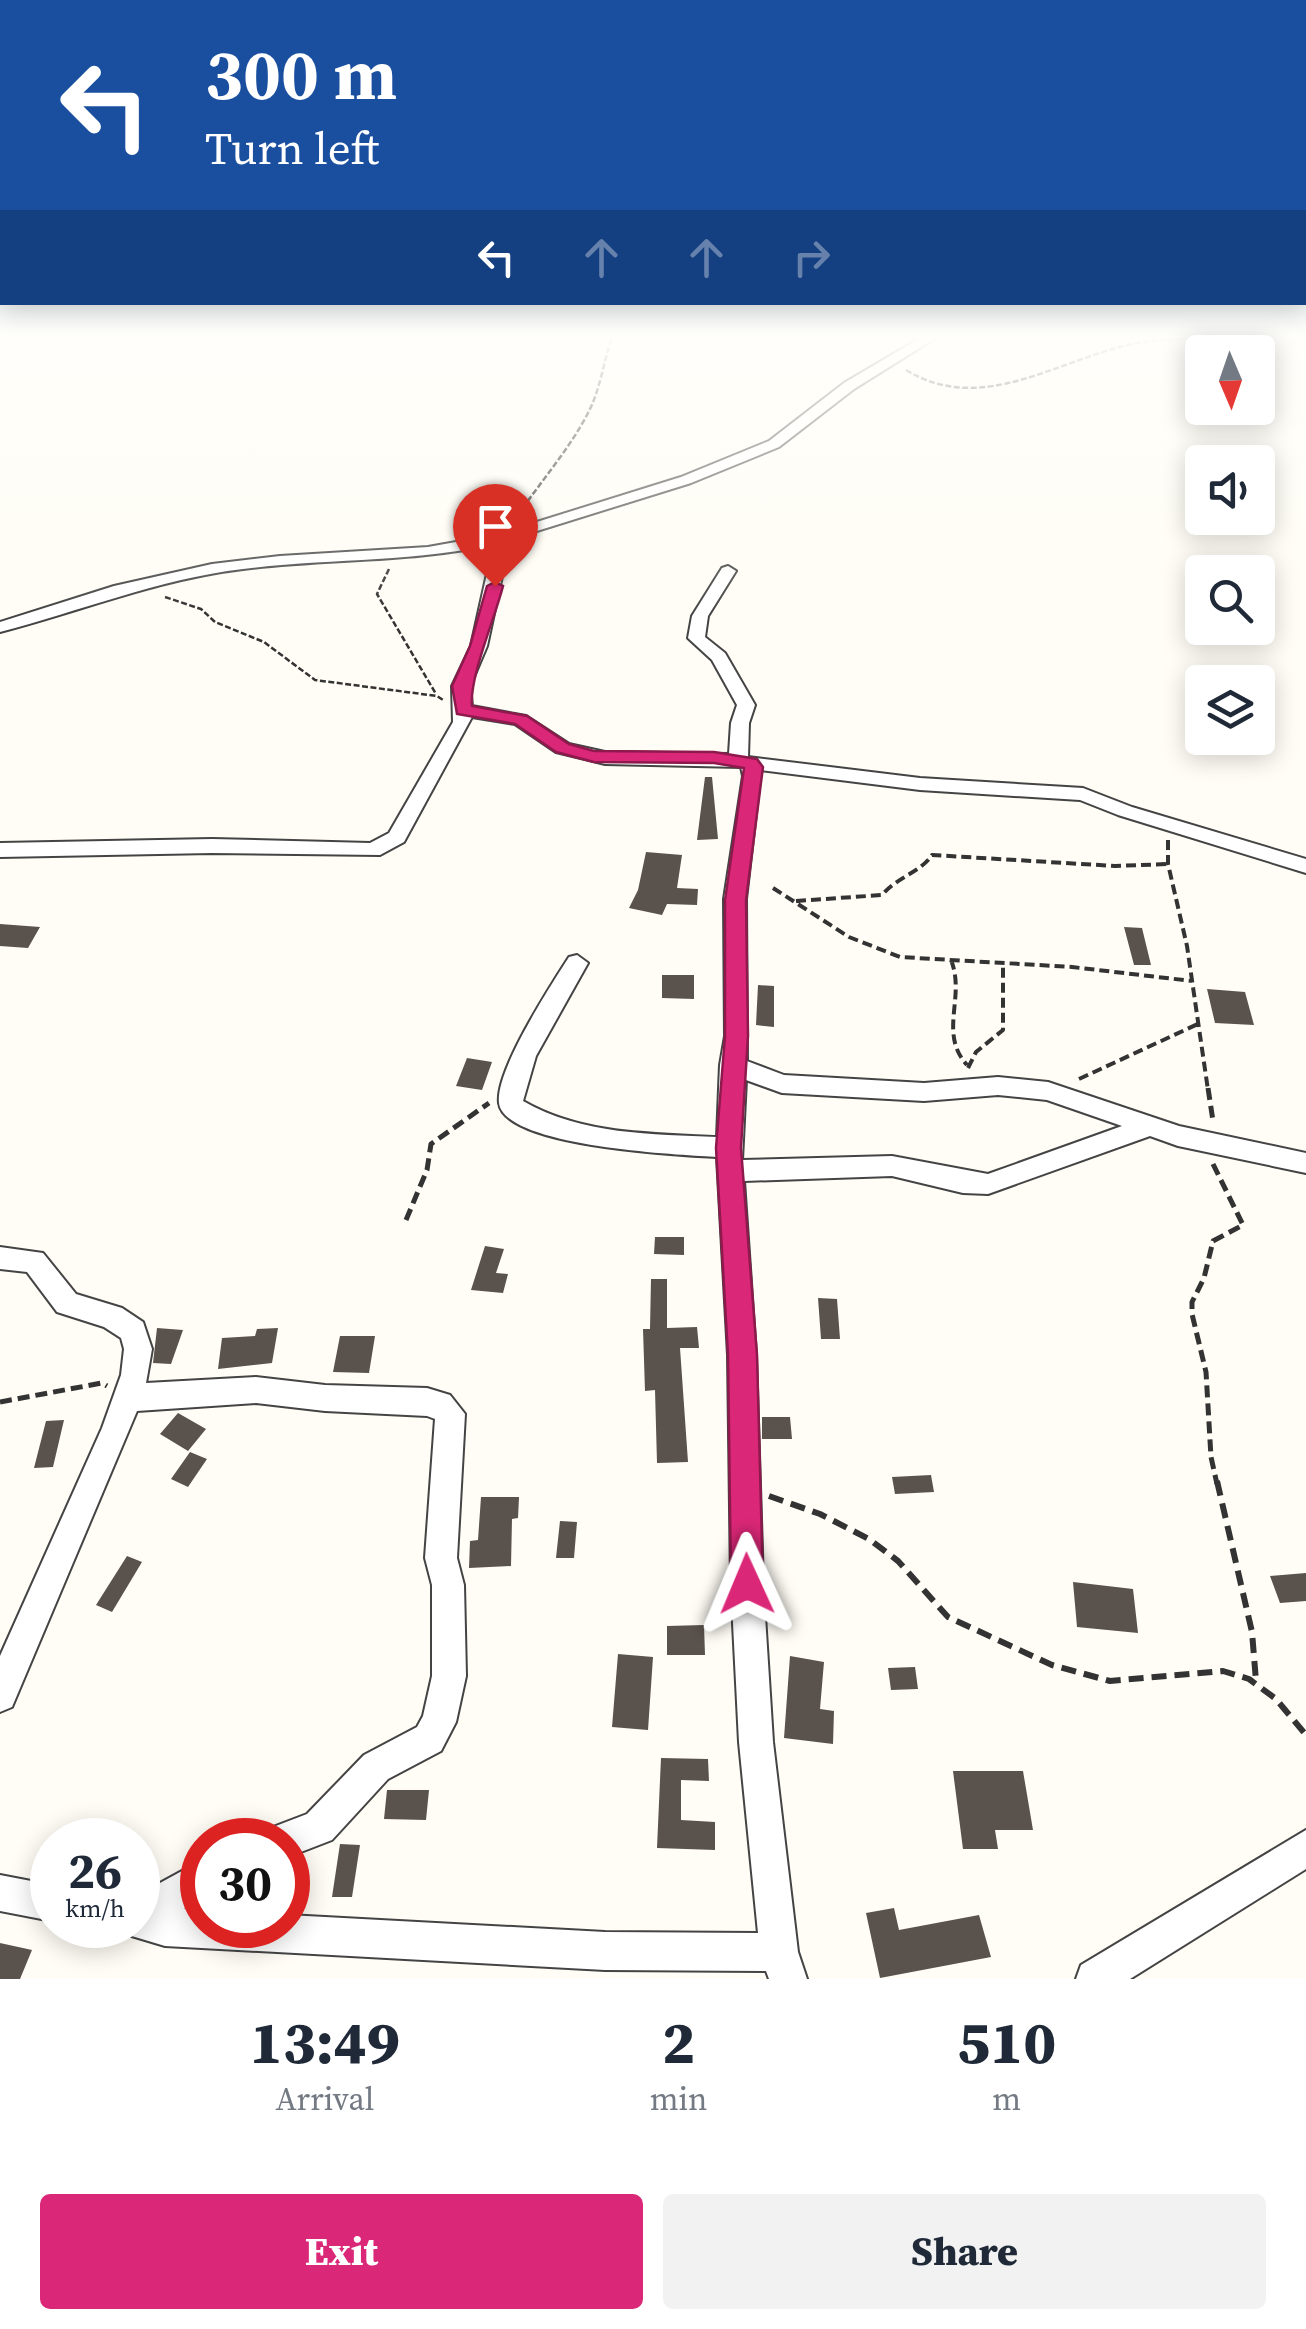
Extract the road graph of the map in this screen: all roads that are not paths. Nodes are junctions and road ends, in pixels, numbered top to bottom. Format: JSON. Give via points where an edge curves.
{"nodes":[{"id":1,"x":800,"y":426,"type":"edge"},
{"id":2,"x":517,"y":536,"type":"junction"},
{"id":3,"x":728,"y":572,"type":"dead end"},
{"id":4,"x":0,"y":627,"type":"edge"},
{"id":5,"x":463,"y":712,"type":"junction"},
{"id":6,"x":744,"y":762,"type":"junction"},
{"id":7,"x":0,"y":850,"type":"edge"},
{"id":8,"x":1306,"y":866,"type":"edge"},
{"id":9,"x":577,"y":963,"type":"dead end"},
{"id":10,"x":732,"y":1065,"type":"junction"},
{"id":11,"x":1148,"y":1127,"type":"junction"},
{"id":12,"x":730,"y":1160,"type":"junction"},
{"id":13,"x":1306,"y":1163,"type":"edge"},
{"id":14,"x":0,"y":1258,"type":"edge"},
{"id":15,"x":126,"y":1398,"type":"junction"},
{"id":16,"x":0,"y":1695,"type":"edge"},
{"id":17,"x":310,"y":1831,"type":"edge"},
{"id":18,"x":1306,"y":1848,"type":"edge"},
{"id":19,"x":0,"y":1893,"type":"edge"},
{"id":20,"x":30,"y":1899,"type":"edge"},
{"id":21,"x":160,"y":1923,"type":"edge"},
{"id":22,"x":784,"y":1966,"type":"edge"},
{"id":23,"x":1095,"y":1979,"type":"edge"}],
"edges":[{"from":1,"to":2,"type":"street","via":[[750,456]]},
{"from":2,"to":4,"type":"street","via":[[401,556],[266,561],[125,587]]},
{"from":2,"to":5,"type":"street","via":[[500,550],[483,631],[461,686]]},
{"from":3,"to":6,"type":"street","via":[[700,616],[696,638],[719,658],[746,705],[739,729]]},
{"from":5,"to":6,"type":"street","via":[[520,720],[562,748],[594,756]]},
{"from":5,"to":7,"type":"street","via":[[397,837],[373,850]]},
{"from":6,"to":8,"type":"street","via":[[920,784],[1072,792]]},
{"from":6,"to":10,"type":"street","via":[[753,776],[736,900]]},
{"from":9,"to":12,"type":"street","via":[[542,1020],[508,1099],[511,1106],[583,1133]]},
{"from":10,"to":11,"type":"street","via":[[782,1084],[909,1091],[967,1077],[1061,1096]]},
{"from":10,"to":12,"type":"street"},
{"from":11,"to":12,"type":"street","via":[[988,1184],[892,1166]]},
{"from":11,"to":13,"type":"street"},
{"from":12,"to":22,"type":"street","via":[[756,1742]]},
{"from":14,"to":15,"type":"street","via":[[30,1259],[67,1302],[133,1331],[138,1350]]},
{"from":15,"to":16,"type":"street"},
{"from":15,"to":17,"type":"street","via":[[256,1390],[427,1402],[450,1414],[441,1558],[448,1586],[448,1676],[439,1722],[428,1739],[376,1767]]},
{"from":18,"to":23,"type":"street"},
{"from":19,"to":20,"type":"street"},
{"from":21,"to":22,"type":"street"}]}
